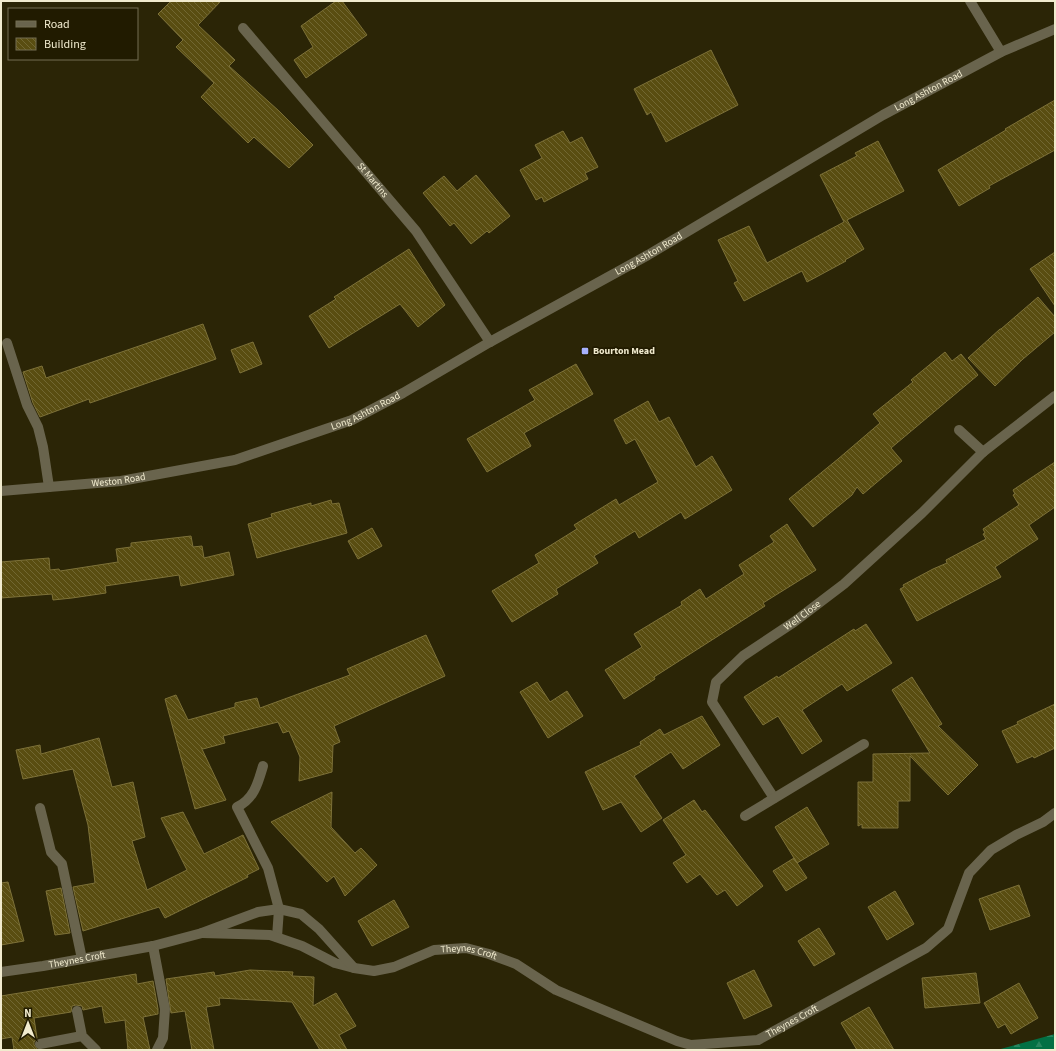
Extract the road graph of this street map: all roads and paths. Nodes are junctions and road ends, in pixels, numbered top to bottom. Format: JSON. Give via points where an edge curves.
{"nodes":[{"id":1,"x":970,"y":1,"type":"edge"},
{"id":2,"x":243,"y":28,"type":"dead end"},
{"id":3,"x":1055,"y":29,"type":"edge"},
{"id":4,"x":1001,"y":52,"type":"junction"},
{"id":5,"x":490,"y":342,"type":"junction"},
{"id":6,"x":7,"y":343,"type":"dead end"},
{"id":7,"x":1055,"y":396,"type":"edge"},
{"id":8,"x":960,"y":430,"type":"dead end"},
{"id":9,"x":983,"y":452,"type":"junction"},
{"id":10,"x":234,"y":460,"type":"joint"},
{"id":11,"x":48,"y":487,"type":"junction"},
{"id":12,"x":1,"y":491,"type":"edge"},
{"id":13,"x":864,"y":744,"type":"dead end"},
{"id":14,"x":263,"y":766,"type":"dead end"},
{"id":15,"x":774,"y":798,"type":"junction"},
{"id":16,"x":40,"y":808,"type":"dead end"},
{"id":17,"x":1055,"y":813,"type":"edge"},
{"id":18,"x":745,"y":816,"type":"dead end"},
{"id":19,"x":279,"y":909,"type":"junction"},
{"id":20,"x":202,"y":934,"type":"junction"},
{"id":21,"x":277,"y":938,"type":"junction"},
{"id":22,"x":153,"y":946,"type":"junction"},
{"id":23,"x":82,"y":958,"type":"junction"},
{"id":24,"x":354,"y":968,"type":"junction"},
{"id":25,"x":1,"y":972,"type":"edge"},
{"id":26,"x":77,"y":1011,"type":"dead end"},
{"id":27,"x":82,"y":1036,"type":"junction"},
{"id":28,"x":40,"y":1044,"type":"dead end"},
{"id":29,"x":96,"y":1050,"type":"edge"},
{"id":30,"x":157,"y":1050,"type":"edge"}],
"edges":[{"from":1,"to":4,"type":"street"},
{"from":2,"to":5,"type":"street","name":"St Martins","via":[[416,231]]},
{"from":3,"to":4,"type":"street","name":"Long Ashton Road"},
{"from":4,"to":5,"type":"street","name":"Long Ashton Road","via":[[883,115],[648,255]]},
{"from":5,"to":10,"type":"street","name":"Long Ashton Road","via":[[352,420]]},
{"from":6,"to":11,"type":"street","via":[[27,406],[38,427]]},
{"from":7,"to":9,"type":"street","name":"Well Close"},
{"from":8,"to":9,"type":"street"},
{"from":9,"to":15,"type":"street","name":"Well Close","via":[[922,513],[844,584],[743,656],[716,682],[712,702]]},
{"from":10,"to":11,"type":"street","name":"Weston Road","via":[[121,481]]},
{"from":11,"to":12,"type":"street","name":"Weston Road"},
{"from":13,"to":15,"type":"street"},
{"from":14,"to":19,"type":"street","via":[[257,787],[245,803],[237,807],[268,868]]},
{"from":15,"to":18,"type":"street"},
{"from":16,"to":23,"type":"street","via":[[51,852],[62,864]]},
{"from":17,"to":24,"type":"street","name":"Theynes Croft","via":[[991,850],[969,873],[948,929],[926,948],[758,1040],[691,1045],[677,1041],[556,990],[516,964],[466,948],[434,950],[394,967],[374,972]]},
{"from":19,"to":20,"type":"street","name":"Theynes Croft","via":[[258,912]]},
{"from":19,"to":21,"type":"street"},
{"from":19,"to":24,"type":"street","name":"Theynes Croft","via":[[300,914],[319,929]]},
{"from":20,"to":21,"type":"street","name":"Theynes Croft","via":[[270,935]]},
{"from":20,"to":22,"type":"street","name":"Theynes Croft"},
{"from":21,"to":24,"type":"street","name":"Theynes Croft"},
{"from":22,"to":23,"type":"street","name":"Theynes Croft"},
{"from":22,"to":30,"type":"street","via":[[165,1009],[163,1038]]},
{"from":23,"to":25,"type":"street","name":"Theynes Croft"},
{"from":26,"to":27,"type":"street"},
{"from":27,"to":28,"type":"street"},
{"from":27,"to":29,"type":"street"}]}
